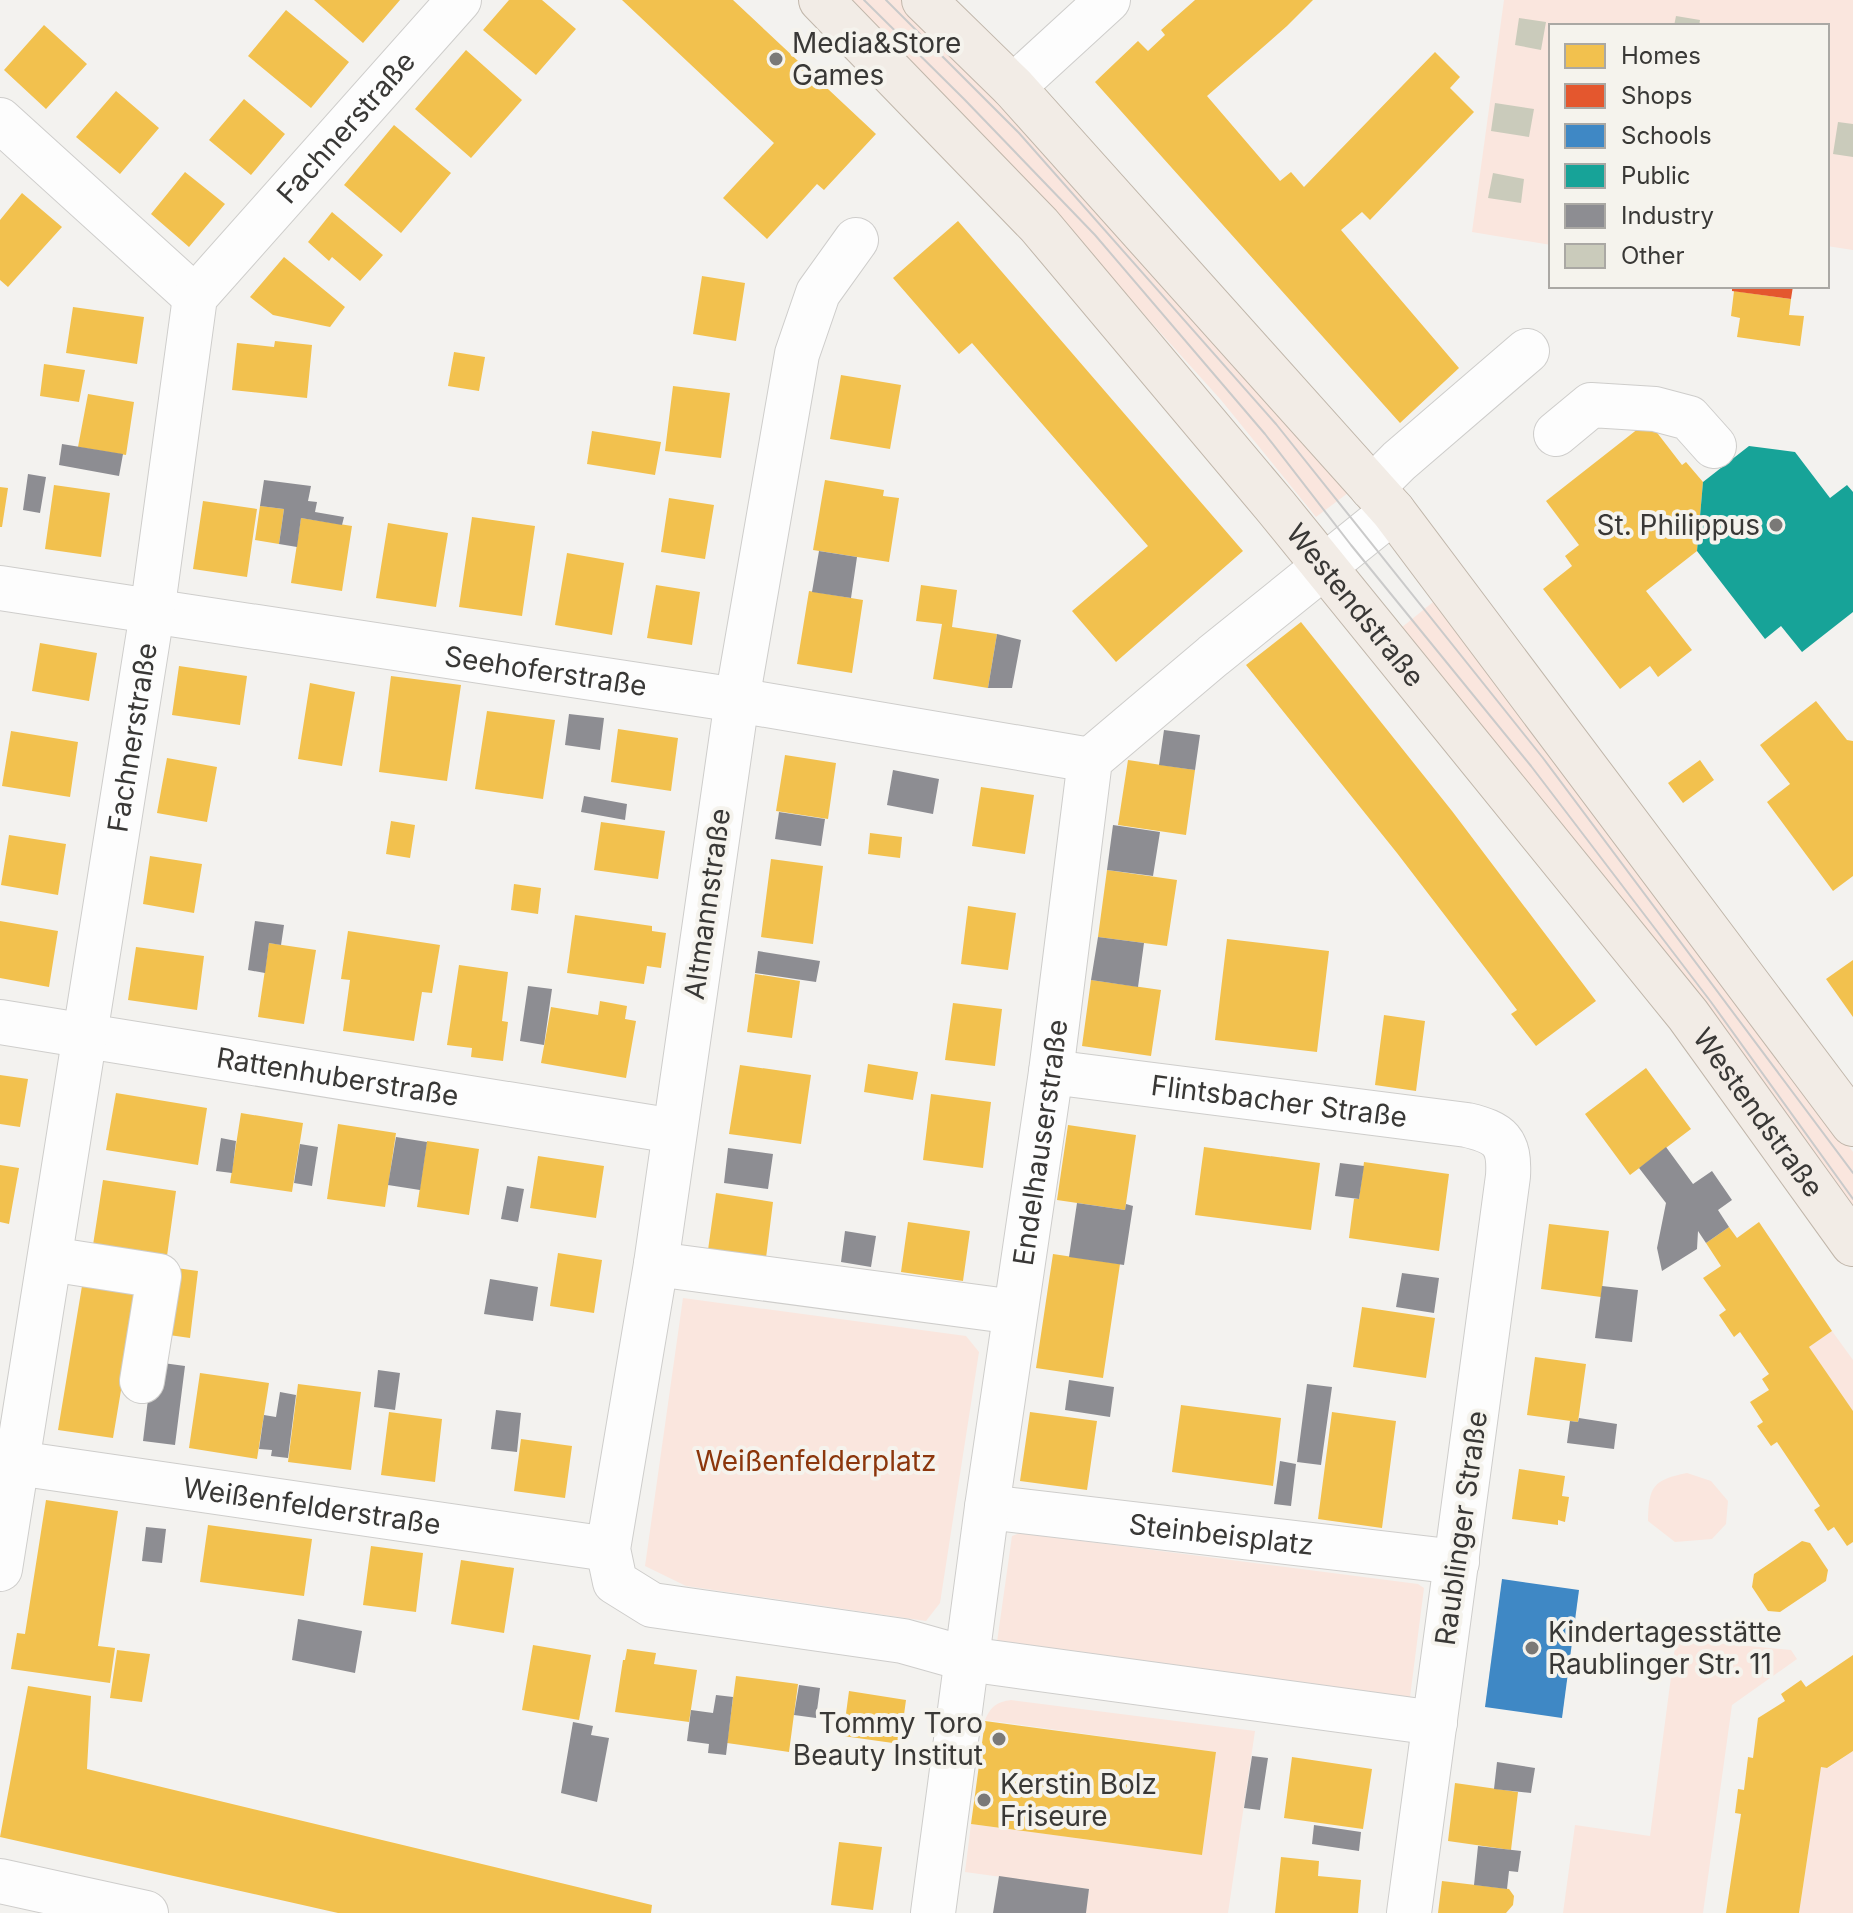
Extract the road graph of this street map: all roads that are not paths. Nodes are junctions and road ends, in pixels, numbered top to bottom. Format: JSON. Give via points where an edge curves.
{"nodes":[{"id":1,"x":459,"y":0,"type":"edge"},
{"id":2,"x":821,"y":0,"type":"edge"},
{"id":3,"x":924,"y":0,"type":"edge"},
{"id":4,"x":1108,"y":0,"type":"edge"},
{"id":5,"x":1013,"y":87,"type":"junction"},
{"id":6,"x":0,"y":120,"type":"edge"},
{"id":7,"x":856,"y":240,"type":"dead end"},
{"id":8,"x":195,"y":297,"type":"junction"},
{"id":9,"x":1527,"y":351,"type":"dead end"},
{"id":10,"x":1556,"y":434,"type":"dead end"},
{"id":11,"x":1714,"y":446,"type":"dead end"},
{"id":12,"x":1382,"y":500,"type":"junction"},
{"id":13,"x":1325,"y":568,"type":"junction"},
{"id":14,"x":0,"y":588,"type":"edge"},
{"id":15,"x":152,"y":613,"type":"junction"},
{"id":16,"x":737,"y":700,"type":"junction"},
{"id":17,"x":1090,"y":760,"type":"junction"},
{"id":18,"x":0,"y":1022,"type":"edge"},
{"id":19,"x":86,"y":1035,"type":"junction"},
{"id":20,"x":1051,"y":1072,"type":"junction"},
{"id":21,"x":1853,"y":1124,"type":"edge"},
{"id":22,"x":674,"y":1131,"type":"junction"},
{"id":23,"x":1505,"y":1143,"type":"joint"},
{"id":24,"x":1853,"y":1244,"type":"edge"},
{"id":25,"x":50,"y":1259,"type":"junction"},
{"id":26,"x":656,"y":1264,"type":"junction"},
{"id":27,"x":1015,"y":1312,"type":"junction"},
{"id":28,"x":142,"y":1381,"type":"dead end"},
{"id":29,"x":17,"y":1463,"type":"junction"},
{"id":30,"x":987,"y":1507,"type":"junction"},
{"id":31,"x":1457,"y":1562,"type":"junction"},
{"id":32,"x":611,"y":1565,"type":"junction"},
{"id":33,"x":0,"y":1569,"type":"edge"},
{"id":34,"x":967,"y":1659,"type":"junction"},
{"id":35,"x":1435,"y":1723,"type":"junction"},
{"id":36,"x":0,"y":1881,"type":"edge"},
{"id":37,"x":146,"y":1913,"type":"edge"},
{"id":38,"x":933,"y":1913,"type":"edge"},
{"id":39,"x":1409,"y":1913,"type":"edge"}],
"edges":[{"from":1,"to":8,"type":"street","name":"Fachnerstraße"},
{"from":2,"to":13,"type":"main road","name":"Westendstraße","via":[[1039,225]]},
{"from":3,"to":5,"type":"main road"},
{"from":4,"to":5,"type":"street"},
{"from":5,"to":12,"type":"main road"},
{"from":6,"to":8,"type":"street"},
{"from":7,"to":16,"type":"street","name":"Altmannstraße","via":[[818,293],[797,354]]},
{"from":8,"to":15,"type":"street","name":"Fachnerstraße"},
{"from":9,"to":12,"type":"street","via":[[1399,461]]},
{"from":10,"to":11,"type":"street","via":[[1591,405],[1655,409],[1689,418]]},
{"from":12,"to":13,"type":"street"},
{"from":12,"to":21,"type":"main road"},
{"from":13,"to":17,"type":"street"},
{"from":13,"to":24,"type":"main road","name":"Westendstraße","via":[[1688,1015]]},
{"from":14,"to":15,"type":"street","name":"Seehoferstraße"},
{"from":15,"to":16,"type":"street","name":"Seehoferstraße"},
{"from":15,"to":19,"type":"street","name":"Fachnerstraße"},
{"from":16,"to":17,"type":"street","name":"Seehoferstraße"},
{"from":16,"to":22,"type":"street","name":"Altmannstraße"},
{"from":17,"to":20,"type":"street","name":"Endelhauserstraße"},
{"from":18,"to":19,"type":"street","name":"Rattenhuberstraße"},
{"from":19,"to":22,"type":"street","name":"Rattenhuberstraße"},
{"from":19,"to":25,"type":"street","name":"Fachnerstraße"},
{"from":20,"to":23,"type":"street","name":"Flintsbacher Straße","via":[[1467,1125]]},
{"from":20,"to":27,"type":"street","name":"Endelhauserstraße"},
{"from":22,"to":26,"type":"street","name":"Altmannstraße"},
{"from":23,"to":31,"type":"street","name":"Raublinger Straße","via":[[1508,1176]]},
{"from":25,"to":28,"type":"street","via":[[159,1276]]},
{"from":25,"to":29,"type":"street","name":"Fachnerstraße"},
{"from":26,"to":27,"type":"street"},
{"from":26,"to":32,"type":"street","name":"Altmannstraße"},
{"from":27,"to":30,"type":"street","name":"Endelhauserstraße"},
{"from":29,"to":32,"type":"street","name":"Weißenfelderstraße"},
{"from":29,"to":33,"type":"street","name":"Fachnerstraße"},
{"from":30,"to":31,"type":"street","name":"Steinbeisplatz"},
{"from":30,"to":34,"type":"street","name":"Endelhauserstraße"},
{"from":31,"to":35,"type":"street","name":"Raublinger Straße"},
{"from":32,"to":34,"type":"street","via":[[652,1605],[903,1641]]},
{"from":34,"to":35,"type":"street"},
{"from":34,"to":38,"type":"street","name":"Endelhauserstraße"},
{"from":35,"to":39,"type":"street","name":"Raublinger Straße"},
{"from":36,"to":37,"type":"street"}]}
